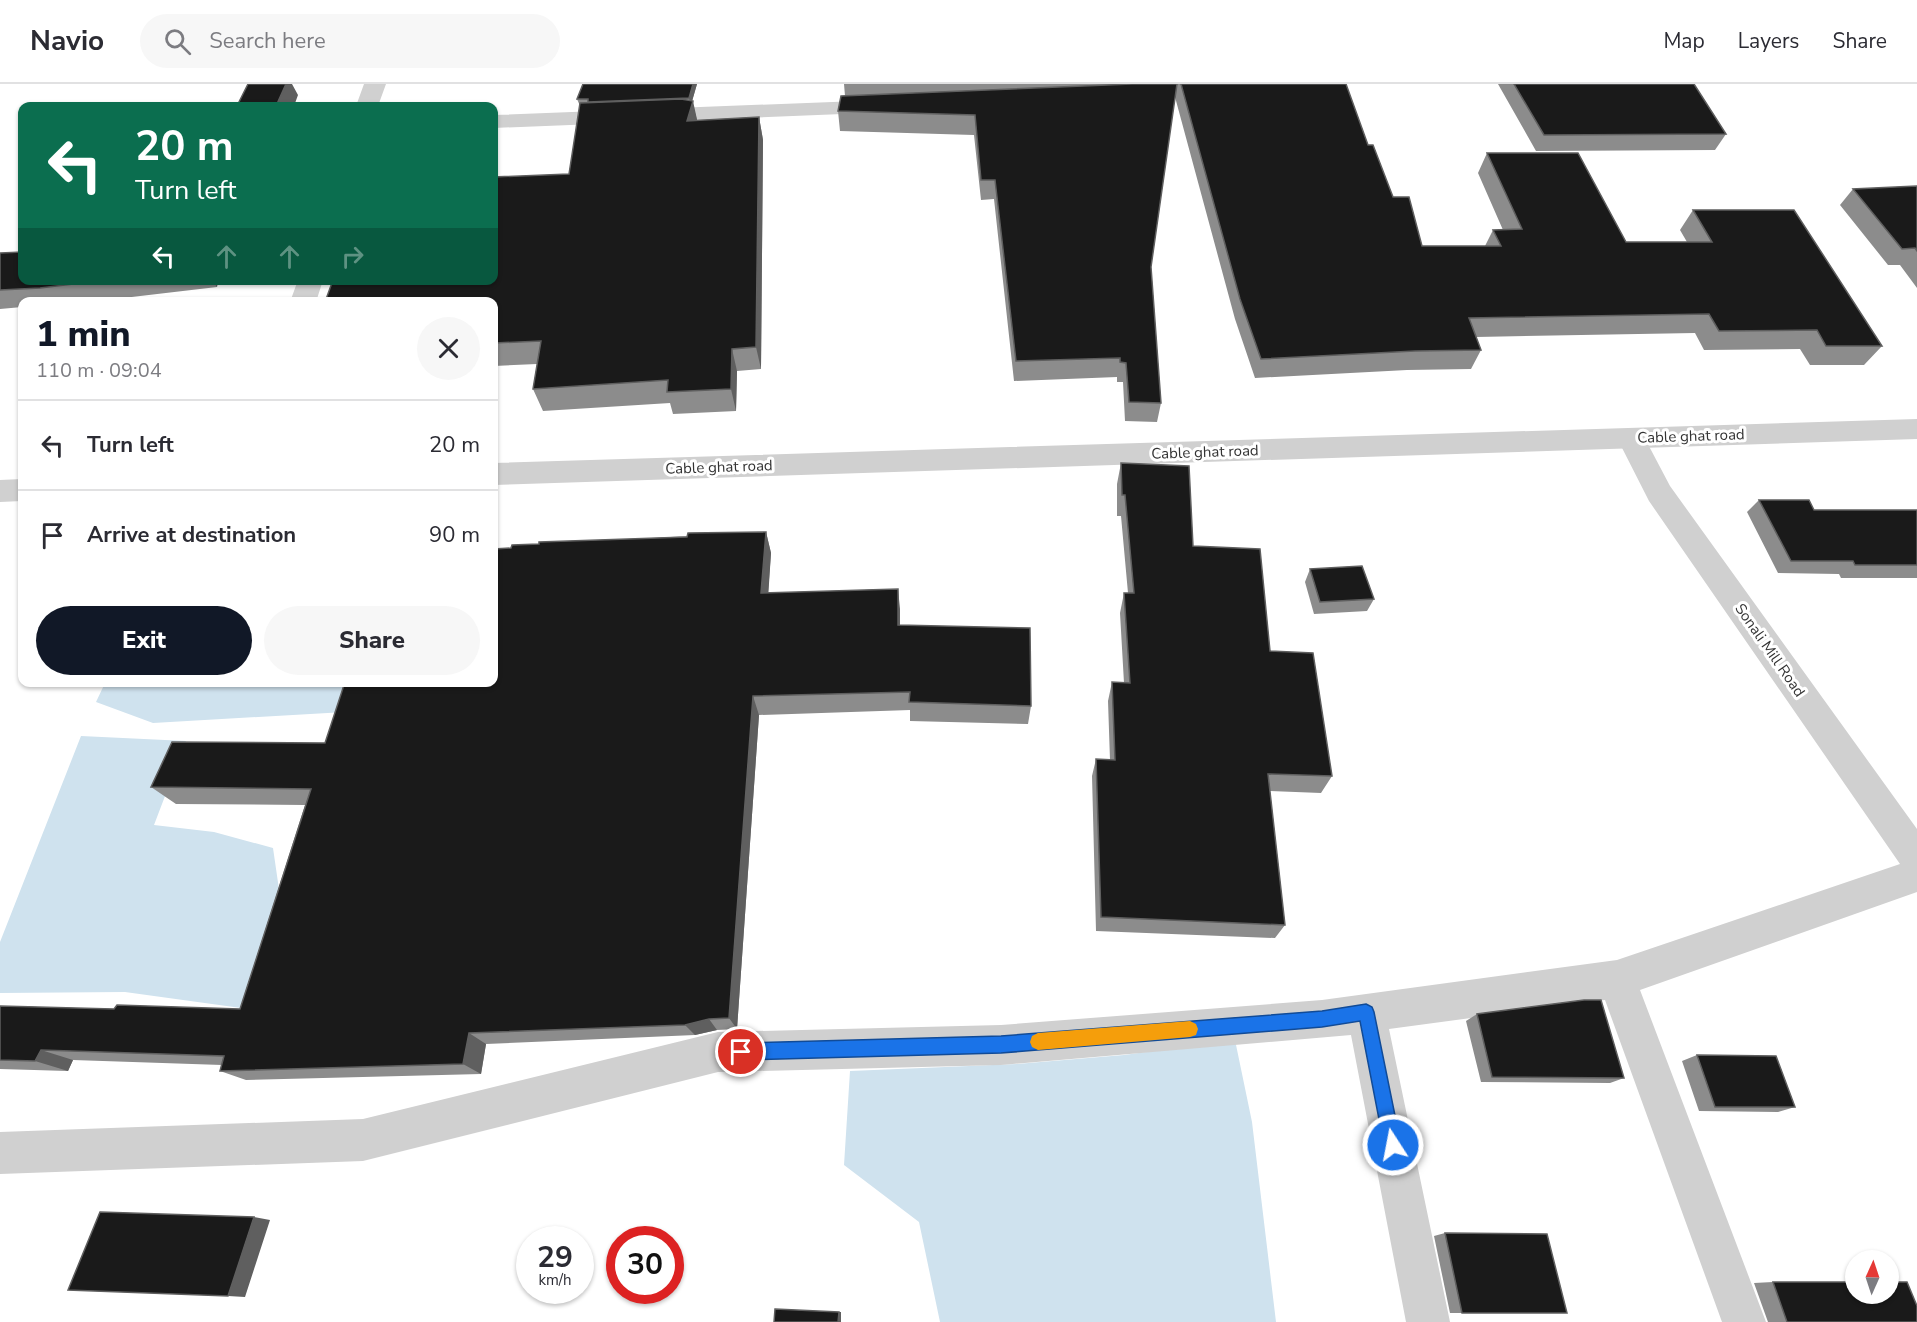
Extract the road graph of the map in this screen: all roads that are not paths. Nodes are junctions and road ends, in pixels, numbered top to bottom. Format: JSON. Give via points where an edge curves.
{"nodes":[{"id":1,"x":375,"y":84,"type":"edge"},
{"id":2,"x":368,"y":102,"type":"edge"},
{"id":3,"x":906,"y":106,"type":"edge"},
{"id":4,"x":498,"y":122,"type":"edge"},
{"id":5,"x":1917,"y":424,"type":"edge"},
{"id":6,"x":1917,"y":429,"type":"edge"},
{"id":7,"x":1631,"y":438,"type":"junction"},
{"id":8,"x":498,"y":467,"type":"edge"},
{"id":9,"x":498,"y":474,"type":"edge"},
{"id":10,"x":18,"y":483,"type":"edge"},
{"id":11,"x":0,"y":484,"type":"edge"},
{"id":12,"x":18,"y":490,"type":"edge"},
{"id":13,"x":0,"y":491,"type":"edge"},
{"id":14,"x":1917,"y":858,"type":"edge"},
{"id":15,"x":1917,"y":875,"type":"edge"},
{"id":16,"x":1617,"y":979,"type":"junction"},
{"id":17,"x":1366,"y":1012,"type":"junction"},
{"id":18,"x":0,"y":1153,"type":"edge"},
{"id":19,"x":1428,"y":1322,"type":"edge"},
{"id":20,"x":1744,"y":1322,"type":"edge"}],
"edges":[{"from":1,"to":2,"type":"street"},
{"from":3,"to":4,"type":"street"},
{"from":5,"to":8,"type":"street","name":"Cable ghat road"},
{"from":6,"to":7,"type":"street","name":"Cable ghat road"},
{"from":7,"to":9,"type":"street","name":"Cable ghat road"},
{"from":7,"to":14,"type":"street","name":"Sonali Mill Road","via":[[1659,493]]},
{"from":10,"to":11,"type":"street"},
{"from":12,"to":13,"type":"street"},
{"from":15,"to":16,"type":"street"},
{"from":16,"to":17,"type":"street"},
{"from":16,"to":20,"type":"street"},
{"from":17,"to":18,"type":"street","via":[[1322,1019],[1001,1045],[718,1052],[363,1140]]},
{"from":17,"to":19,"type":"street"}]}
